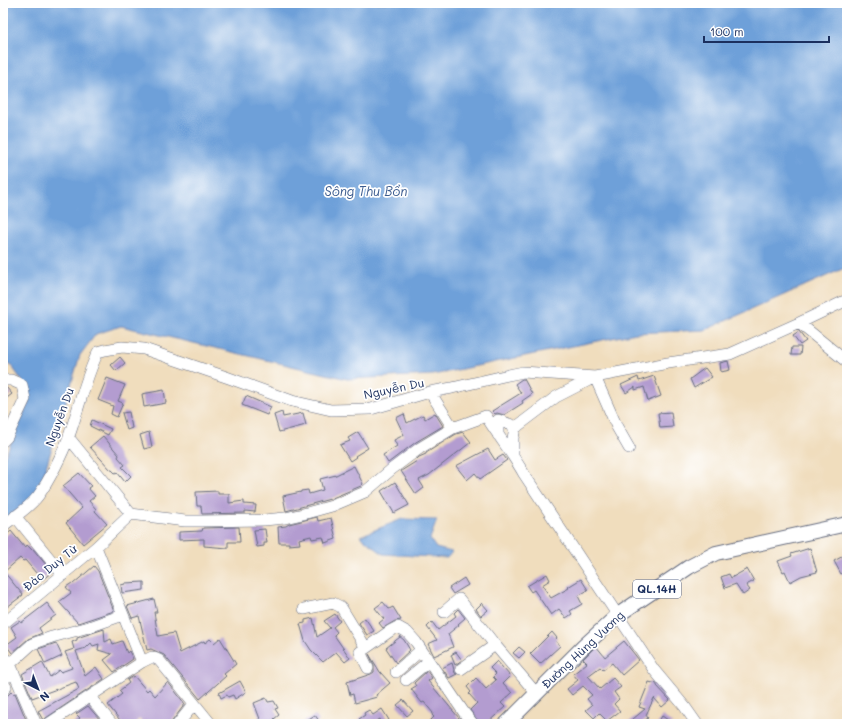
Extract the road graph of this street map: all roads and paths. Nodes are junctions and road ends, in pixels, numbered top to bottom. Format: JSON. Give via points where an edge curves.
{"nodes":[{"id":1,"x":847,"y":300,"type":"edge"},
{"id":2,"x":799,"y":323,"type":"junction"},
{"id":3,"x":847,"y":362,"type":"edge"},
{"id":4,"x":595,"y":377,"type":"junction"},
{"id":5,"x":3,"y":380,"type":"edge"},
{"id":6,"x":430,"y":392,"type":"junction"},
{"id":7,"x":517,"y":427,"type":"junction"},
{"id":8,"x":453,"y":428,"type":"junction"},
{"id":9,"x":498,"y":436,"type":"junction"},
{"id":10,"x":68,"y":438,"type":"junction"},
{"id":11,"x":3,"y":441,"type":"edge"},
{"id":12,"x":629,"y":448,"type":"dead end"},
{"id":13,"x":513,"y":455,"type":"junction"},
{"id":14,"x":131,"y":514,"type":"junction"},
{"id":15,"x":15,"y":516,"type":"junction"},
{"id":16,"x":847,"y":524,"type":"edge"},
{"id":17,"x":3,"y":526,"type":"edge"},
{"id":18,"x":96,"y":547,"type":"junction"},
{"id":19,"x":63,"y":575,"type":"junction"},
{"id":20,"x":304,"y":609,"type":"dead end"},
{"id":21,"x":444,"y":612,"type":"dead end"},
{"id":22,"x":123,"y":615,"type":"junction"},
{"id":23,"x":618,"y":615,"type":"junction"},
{"id":24,"x":3,"y":624,"type":"edge"},
{"id":25,"x":495,"y":645,"type":"junction"},
{"id":26,"x":366,"y":648,"type":"junction"},
{"id":27,"x":421,"y":650,"type":"junction"},
{"id":28,"x":429,"y":661,"type":"junction"},
{"id":29,"x":142,"y":662,"type":"junction"},
{"id":30,"x":9,"y":665,"type":"edge"},
{"id":31,"x":368,"y":668,"type":"dead end"},
{"id":32,"x":461,"y":669,"type":"dead end"},
{"id":33,"x":396,"y":672,"type":"dead end"},
{"id":34,"x":406,"y":680,"type":"dead end"},
{"id":35,"x":3,"y":681,"type":"edge"},
{"id":36,"x":3,"y":690,"type":"edge"},
{"id":37,"x":536,"y":693,"type":"junction"},
{"id":38,"x":90,"y":697,"type":"junction"},
{"id":39,"x":194,"y":704,"type":"junction"},
{"id":40,"x":36,"y":724,"type":"edge"},
{"id":41,"x":48,"y":724,"type":"edge"},
{"id":42,"x":112,"y":724,"type":"edge"},
{"id":43,"x":178,"y":724,"type":"edge"},
{"id":44,"x":211,"y":724,"type":"edge"},
{"id":45,"x":473,"y":724,"type":"edge"},
{"id":46,"x":506,"y":724,"type":"edge"},
{"id":47,"x":697,"y":724,"type":"edge"}],
"edges":[{"from":1,"to":2,"type":"street"},
{"from":2,"to":3,"type":"street"},
{"from":2,"to":4,"type":"street","via":[[730,354]]},
{"from":4,"to":6,"type":"street","via":[[523,372]]},
{"from":4,"to":7,"type":"street","via":[[556,397]]},
{"from":4,"to":12,"type":"street"},
{"from":5,"to":11,"type":"street","via":[[11,380],[22,385],[25,399]]},
{"from":6,"to":8,"type":"street","name":"Nguyễn Du"},
{"from":6,"to":10,"type":"street","name":"Nguyễn Du","via":[[371,408],[331,410],[292,401],[144,349],[122,347],[98,352]]},
{"from":7,"to":9,"type":"street","via":[[498,420]]},
{"from":7,"to":13,"type":"street","via":[[513,438]]},
{"from":8,"to":9,"type":"street","via":[[486,416]]},
{"from":8,"to":14,"type":"street","via":[[420,448],[365,492],[332,506],[303,514],[264,520],[202,521]]},
{"from":9,"to":13,"type":"street"},
{"from":10,"to":14,"type":"street"},
{"from":10,"to":15,"type":"street","name":"Nguyễn Du","via":[[48,480],[29,505]]},
{"from":13,"to":23,"type":"street"},
{"from":14,"to":18,"type":"street","name":"Đào Duy Từ"},
{"from":15,"to":17,"type":"street","name":"Nguyễn Du"},
{"from":15,"to":19,"type":"street"},
{"from":16,"to":23,"type":"main road","name":"Đường Hùng Vương","number":"QL.14H","via":[[716,553],[689,567]]},
{"from":18,"to":19,"type":"street","name":"Đào Duy Từ"},
{"from":18,"to":22,"type":"street"},
{"from":19,"to":24,"type":"street","name":"Đào Duy Từ"},
{"from":20,"to":26,"type":"street","via":[[333,602],[337,604]]},
{"from":21,"to":25,"type":"street","via":[[459,599]]},
{"from":22,"to":29,"type":"street"},
{"from":22,"to":30,"type":"street","via":[[32,644]]},
{"from":23,"to":37,"type":"main road","name":"Đường Hùng Vương","number":"QL.14H"},
{"from":23,"to":47,"type":"street","via":[[654,670]]},
{"from":25,"to":32,"type":"street"},
{"from":25,"to":37,"type":"street"},
{"from":26,"to":27,"type":"street","via":[[398,627],[407,632]]},
{"from":26,"to":31,"type":"street","via":[[360,652]]},
{"from":27,"to":28,"type":"street"},
{"from":27,"to":33,"type":"street"},
{"from":28,"to":34,"type":"street"},
{"from":28,"to":45,"type":"street"},
{"from":29,"to":38,"type":"street"},
{"from":29,"to":39,"type":"street","via":[[152,657],[159,660]]},
{"from":30,"to":35,"type":"street"},
{"from":30,"to":40,"type":"street"},
{"from":35,"to":36,"type":"street","via":[[6,688]]},
{"from":37,"to":46,"type":"main road","name":"Đường Hùng Vương","number":"QL.14H"},
{"from":38,"to":41,"type":"street"},
{"from":38,"to":42,"type":"street"},
{"from":39,"to":43,"type":"street"},
{"from":39,"to":44,"type":"street"}]}
